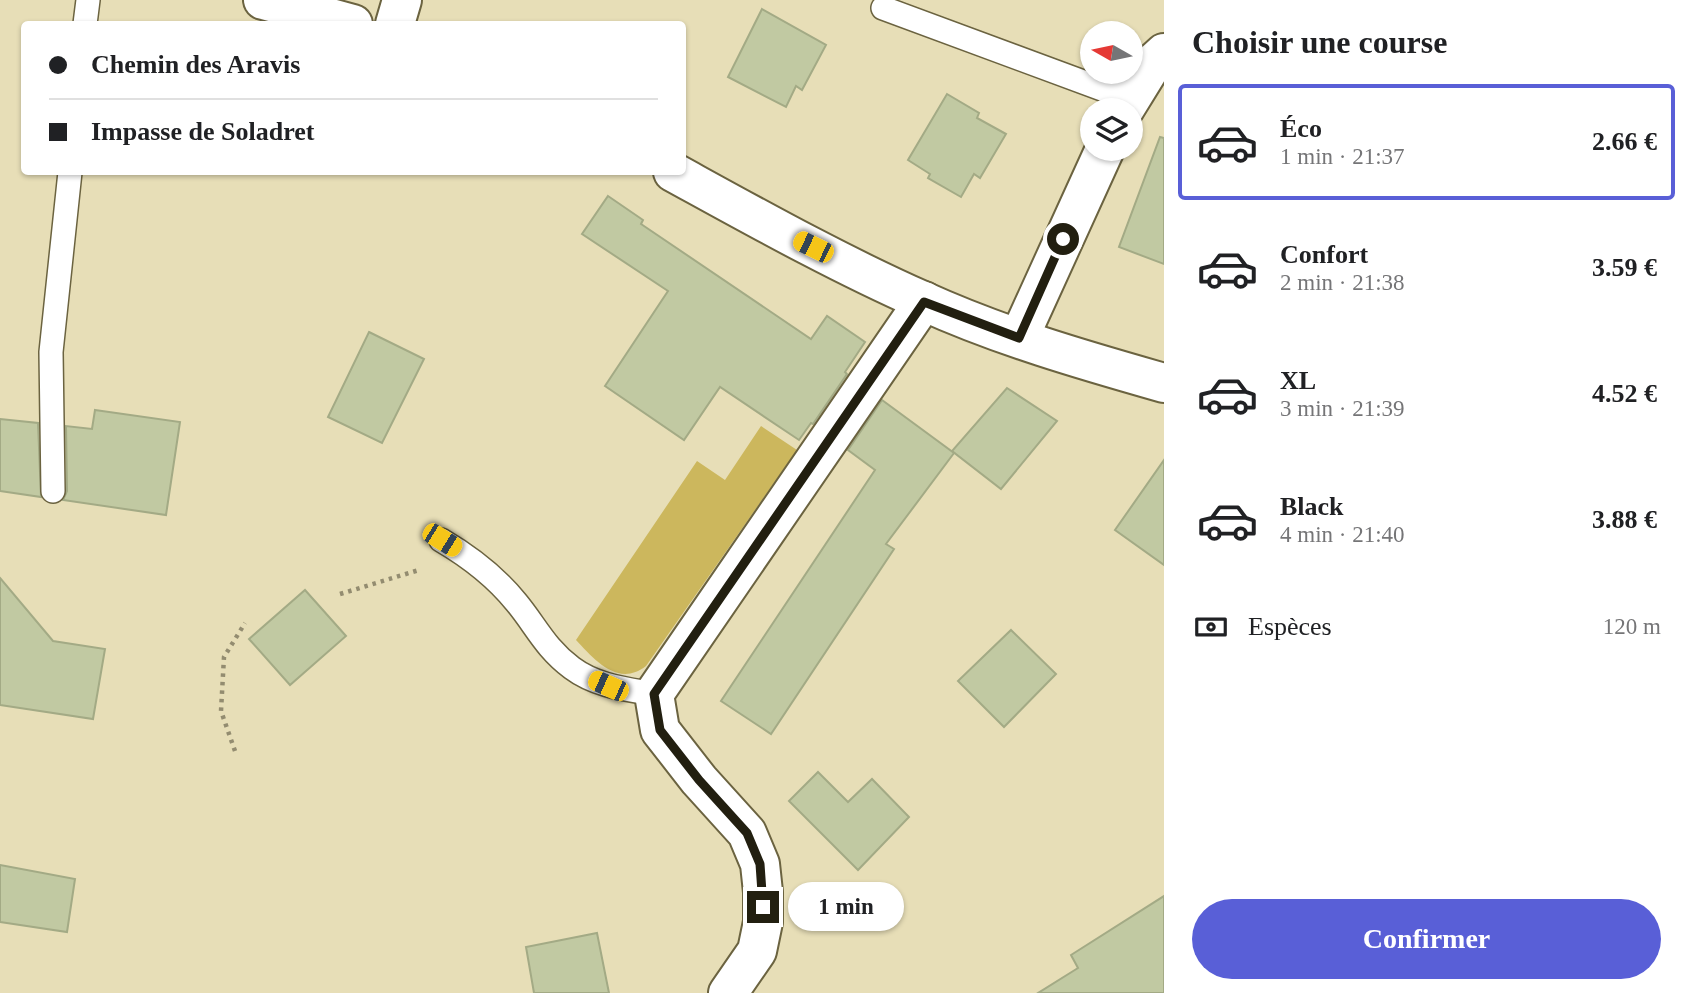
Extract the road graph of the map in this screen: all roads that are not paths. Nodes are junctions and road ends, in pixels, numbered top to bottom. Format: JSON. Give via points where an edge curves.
{"nodes":[{"id":1,"x":88,"y":0,"type":"edge"},
{"id":2,"x":262,"y":0,"type":"edge"},
{"id":3,"x":401,"y":0,"type":"edge"},
{"id":4,"x":883,"y":8,"type":"dead end"},
{"id":5,"x":85,"y":21,"type":"edge"},
{"id":6,"x":342,"y":21,"type":"edge"},
{"id":7,"x":396,"y":21,"type":"edge"},
{"id":8,"x":1164,"y":53,"type":"edge"},
{"id":9,"x":1109,"y":98,"type":"edge"},
{"id":10,"x":1131,"y":98,"type":"edge"},
{"id":11,"x":1100,"y":161,"type":"edge"},
{"id":12,"x":70,"y":175,"type":"edge"},
{"id":13,"x":678,"y":175,"type":"edge"},
{"id":14,"x":924,"y":302,"type":"junction"},
{"id":15,"x":1019,"y":338,"type":"junction"},
{"id":16,"x":1164,"y":383,"type":"edge"},
{"id":17,"x":53,"y":491,"type":"dead end"},
{"id":18,"x":442,"y":540,"type":"dead end"},
{"id":19,"x":654,"y":694,"type":"junction"},
{"id":20,"x":728,"y":993,"type":"edge"}],
"edges":[{"from":1,"to":5,"type":"lane"},
{"from":2,"to":6,"type":"street"},
{"from":3,"to":7,"type":"street"},
{"from":4,"to":9,"type":"lane"},
{"from":8,"to":10,"type":"street"},
{"from":11,"to":15,"type":"street"},
{"from":12,"to":17,"type":"lane","via":[[51,352]]},
{"from":13,"to":14,"type":"street","via":[[775,229]]},
{"from":14,"to":15,"type":"street"},
{"from":14,"to":19,"type":"street"},
{"from":15,"to":16,"type":"street"},
{"from":18,"to":19,"type":"lane","via":[[483,567],[517,602],[542,641],[572,668],[608,686]]},
{"from":19,"to":20,"type":"street","via":[[660,730],[747,833],[760,864],[763,922],[757,951]]}]}
